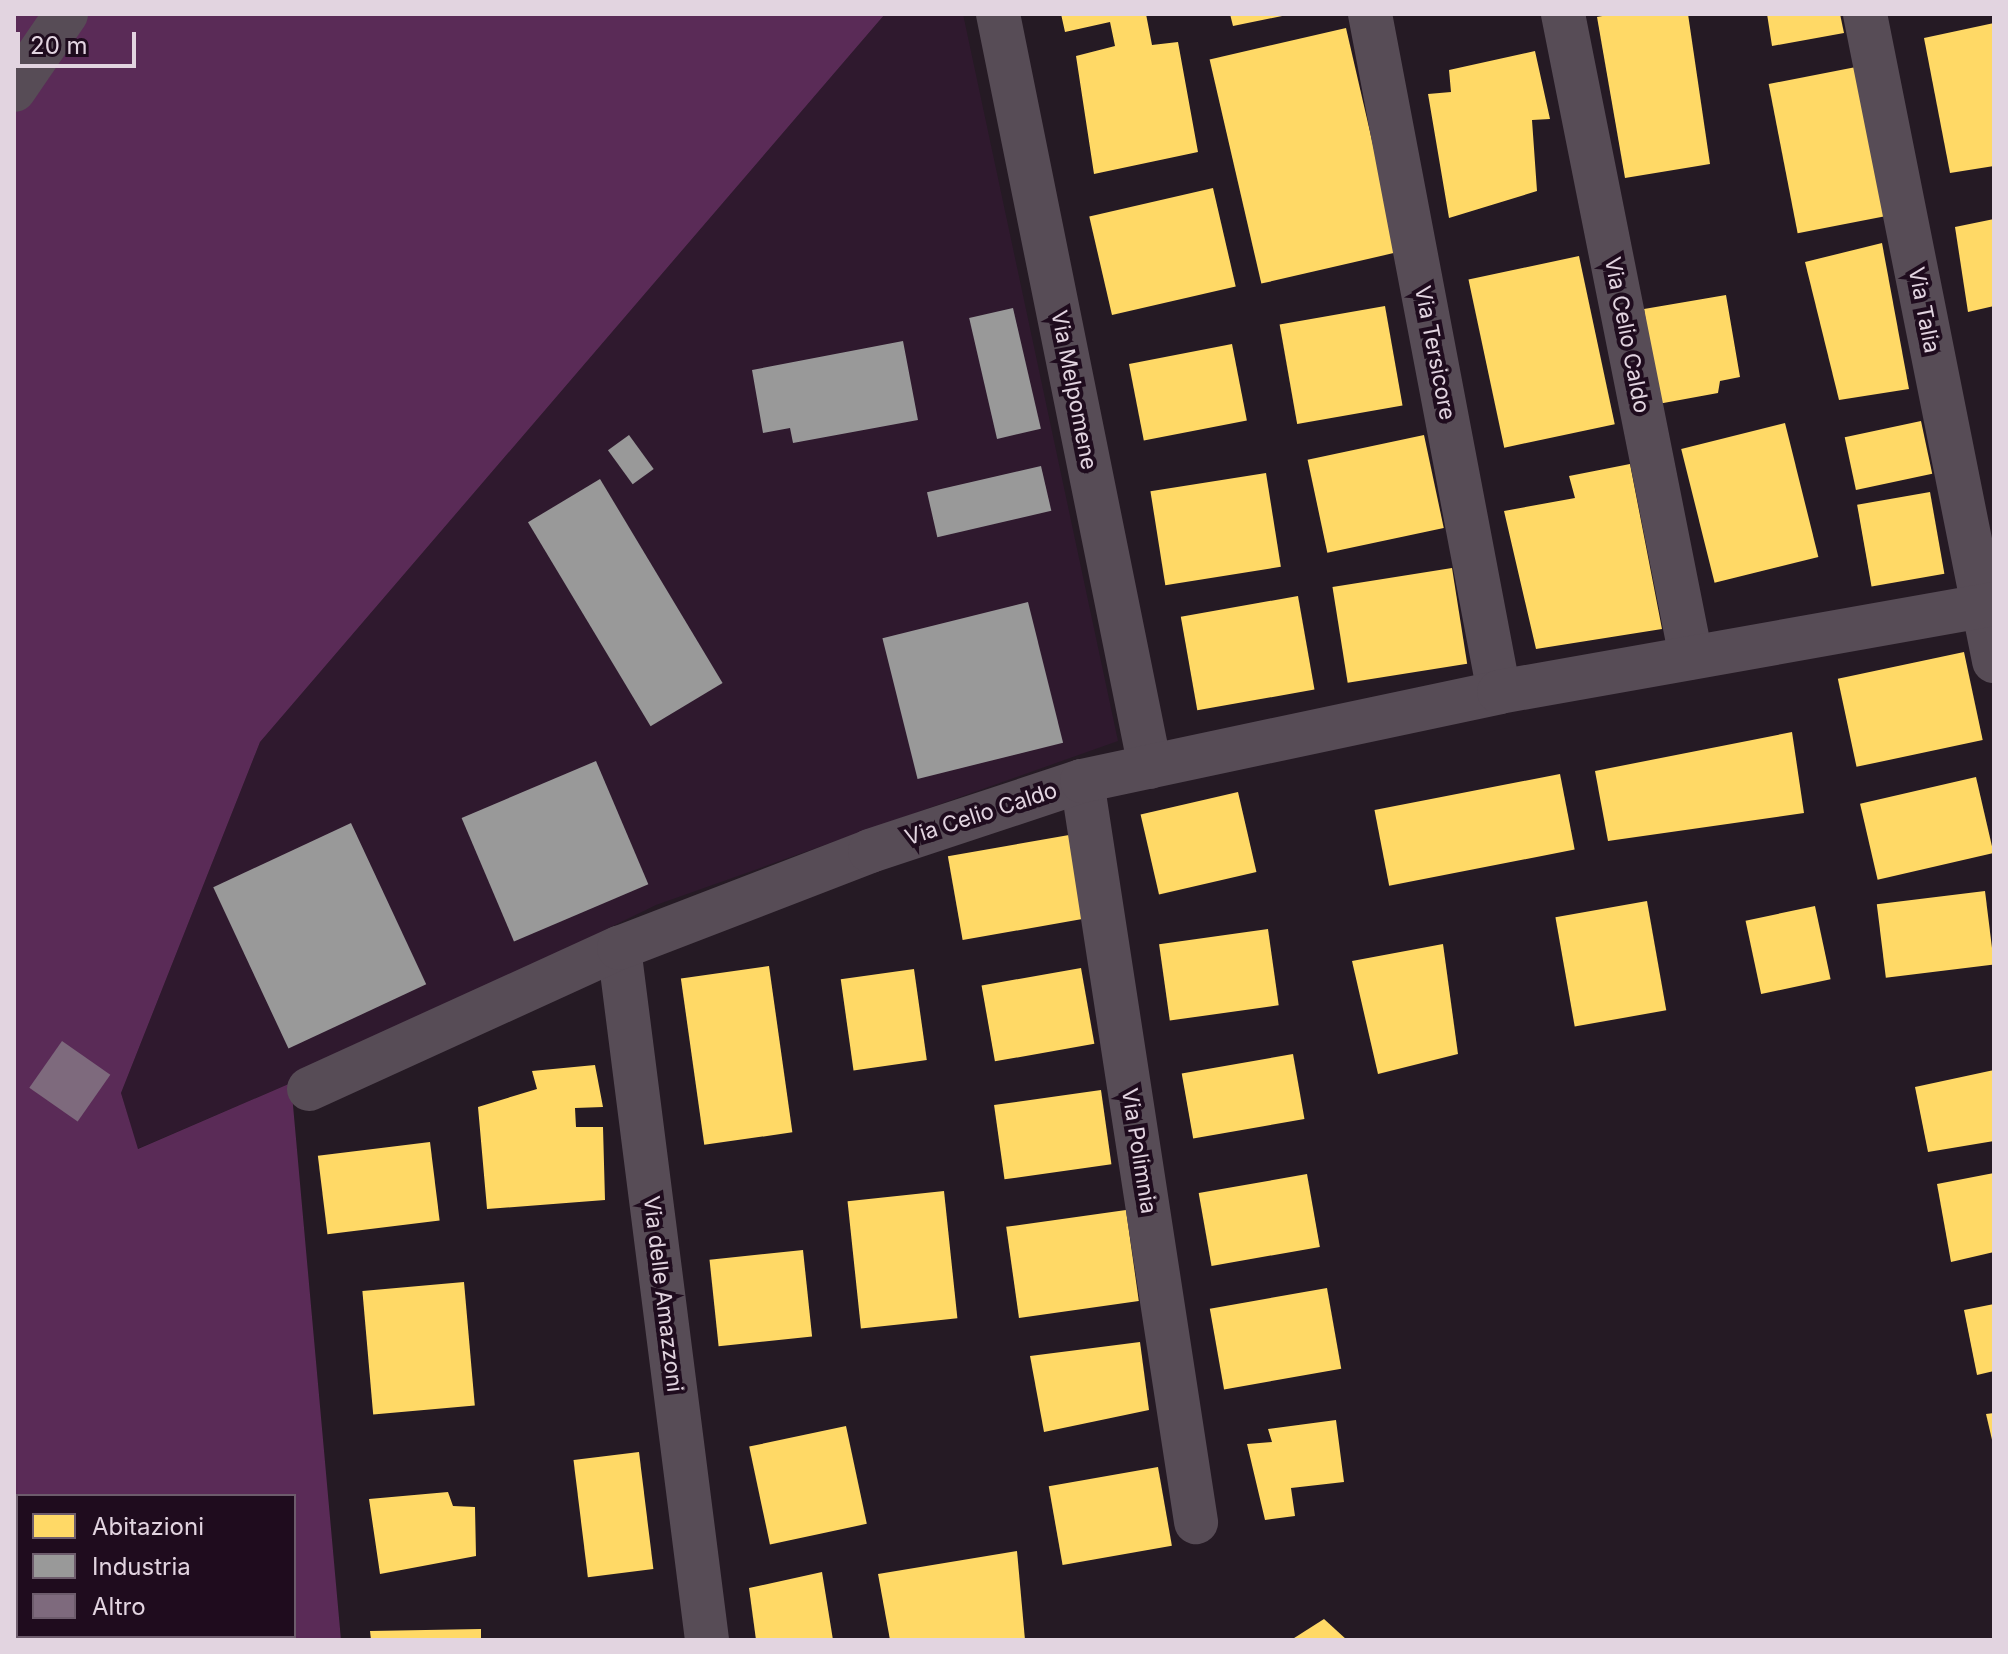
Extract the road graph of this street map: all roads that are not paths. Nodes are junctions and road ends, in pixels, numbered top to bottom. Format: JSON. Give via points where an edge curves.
{"nodes":[{"id":1,"x":66,"y":14,"type":"edge"},
{"id":2,"x":998,"y":14,"type":"edge"},
{"id":3,"x":1370,"y":14,"type":"edge"},
{"id":4,"x":1563,"y":14,"type":"edge"},
{"id":5,"x":1865,"y":14,"type":"edge"},
{"id":6,"x":14,"y":90,"type":"edge"},
{"id":7,"x":1989,"y":605,"type":"edge"},
{"id":8,"x":1691,"y":657,"type":"junction"},
{"id":9,"x":1994,"y":661,"type":"edge"},
{"id":10,"x":1499,"y":692,"type":"junction"},
{"id":11,"x":1150,"y":767,"type":"junction"},
{"id":12,"x":1082,"y":781,"type":"junction"},
{"id":13,"x":619,"y":948,"type":"junction"},
{"id":14,"x":309,"y":1089,"type":"dead end"},
{"id":15,"x":1196,"y":1522,"type":"dead end"},
{"id":16,"x":707,"y":1640,"type":"edge"}],
"edges":[{"from":1,"to":6,"type":"street"},
{"from":2,"to":11,"type":"street","name":"Via Melpomene"},
{"from":3,"to":10,"type":"street","name":"Via Tersicore"},
{"from":4,"to":8,"type":"street","name":"Via Celio Caldo"},
{"from":5,"to":7,"type":"street","name":"Via Talia"},
{"from":7,"to":8,"type":"street","name":"Via Celio Caldo"},
{"from":7,"to":9,"type":"street","name":"Via Talia"},
{"from":8,"to":10,"type":"street","name":"Via Celio Caldo"},
{"from":10,"to":11,"type":"street","name":"Via Celio Caldo"},
{"from":11,"to":12,"type":"street","name":"Via Celio Caldo"},
{"from":12,"to":13,"type":"street","name":"Via Celio Caldo","via":[[870,851]]},
{"from":12,"to":15,"type":"street","name":"Via Polimnia"},
{"from":13,"to":14,"type":"street","name":"Via Celio Caldo"},
{"from":13,"to":16,"type":"street","name":"Via delle Amazzoni"}]}
